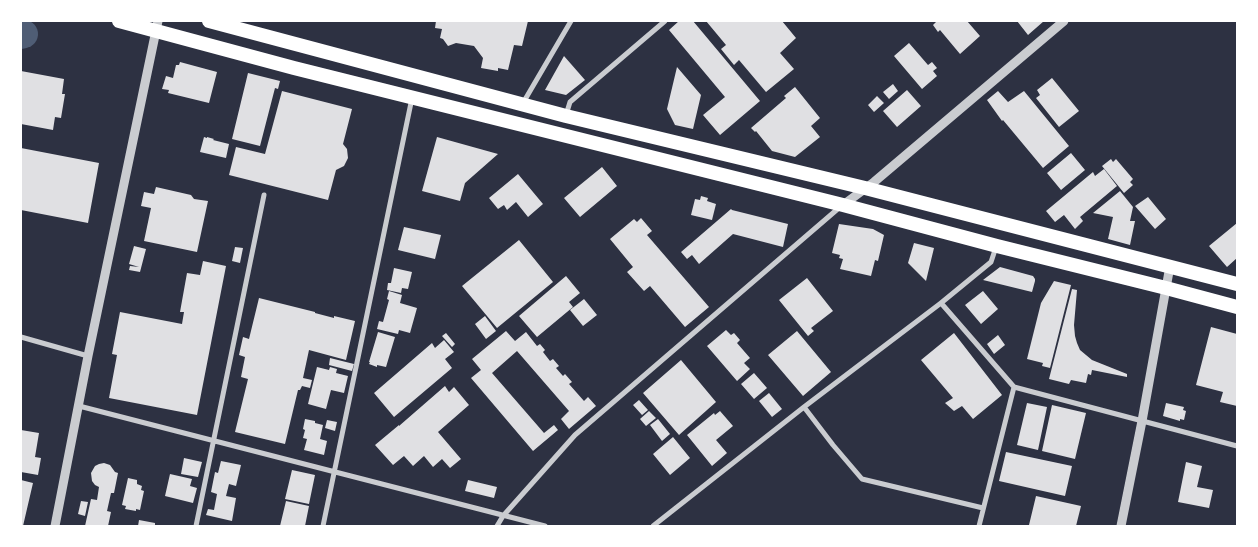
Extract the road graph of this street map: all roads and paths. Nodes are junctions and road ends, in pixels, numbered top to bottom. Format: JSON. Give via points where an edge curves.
{"nodes":[{"id":1,"x":119,"y":21,"type":"edge"},
{"id":2,"x":209,"y":21,"type":"edge"},
{"id":3,"x":571,"y":21,"type":"edge"},
{"id":4,"x":665,"y":21,"type":"edge"},
{"id":5,"x":1064,"y":21,"type":"edge"},
{"id":6,"x":157,"y":26,"type":"edge"},
{"id":7,"x":412,"y":97,"type":"junction"},
{"id":8,"x":522,"y":104,"type":"junction"},
{"id":9,"x":566,"y":116,"type":"junction"},
{"id":10,"x":865,"y":188,"type":"junction"},
{"id":11,"x":264,"y":196,"type":"dead end"},
{"id":12,"x":843,"y":205,"type":"junction"},
{"id":13,"x":997,"y":246,"type":"junction"},
{"id":14,"x":1170,"y":266,"type":"junction"},
{"id":15,"x":1237,"y":284,"type":"edge"},
{"id":16,"x":1166,"y":288,"type":"junction"},
{"id":17,"x":941,"y":303,"type":"junction"},
{"id":18,"x":1237,"y":308,"type":"edge"},
{"id":19,"x":21,"y":337,"type":"edge"},
{"id":20,"x":88,"y":356,"type":"junction"},
{"id":21,"x":1014,"y":387,"type":"junction"},
{"id":22,"x":79,"y":406,"type":"junction"},
{"id":23,"x":804,"y":407,"type":"junction"},
{"id":24,"x":1142,"y":421,"type":"junction"},
{"id":25,"x":214,"y":441,"type":"junction"},
{"id":26,"x":1237,"y":446,"type":"edge"},
{"id":27,"x":334,"y":471,"type":"junction"},
{"id":28,"x":984,"y":508,"type":"junction"},
{"id":29,"x":503,"y":516,"type":"junction"},
{"id":30,"x":55,"y":526,"type":"edge"},
{"id":31,"x":196,"y":526,"type":"edge"},
{"id":32,"x":323,"y":526,"type":"edge"},
{"id":33,"x":496,"y":526,"type":"edge"},
{"id":34,"x":545,"y":526,"type":"edge"},
{"id":35,"x":654,"y":526,"type":"edge"},
{"id":36,"x":979,"y":526,"type":"edge"},
{"id":37,"x":1121,"y":526,"type":"edge"}],
"edges":[{"from":1,"to":6,"type":"highway"},
{"from":2,"to":8,"type":"highway"},
{"from":3,"to":8,"type":"street"},
{"from":4,"to":9,"type":"street","via":[[570,102]]},
{"from":5,"to":10,"type":"street"},
{"from":6,"to":7,"type":"highway"},
{"from":6,"to":20,"type":"street"},
{"from":7,"to":12,"type":"highway"},
{"from":7,"to":27,"type":"street"},
{"from":8,"to":9,"type":"highway"},
{"from":9,"to":10,"type":"highway"},
{"from":10,"to":12,"type":"street"},
{"from":10,"to":14,"type":"highway"},
{"from":11,"to":25,"type":"street"},
{"from":12,"to":13,"type":"highway"},
{"from":12,"to":29,"type":"street","via":[[576,436]]},
{"from":13,"to":16,"type":"highway"},
{"from":13,"to":17,"type":"street","via":[[992,262]]},
{"from":14,"to":15,"type":"highway"},
{"from":14,"to":16,"type":"street"},
{"from":16,"to":18,"type":"highway"},
{"from":16,"to":24,"type":"street"},
{"from":17,"to":21,"type":"street"},
{"from":17,"to":23,"type":"street"},
{"from":19,"to":20,"type":"street"},
{"from":20,"to":22,"type":"street"},
{"from":21,"to":24,"type":"street"},
{"from":21,"to":28,"type":"street"},
{"from":22,"to":25,"type":"street"},
{"from":22,"to":30,"type":"street"},
{"from":23,"to":28,"type":"street","via":[[862,479]]},
{"from":23,"to":35,"type":"street"},
{"from":24,"to":26,"type":"street"},
{"from":24,"to":37,"type":"street"},
{"from":25,"to":27,"type":"street"},
{"from":25,"to":31,"type":"street"},
{"from":27,"to":29,"type":"street"},
{"from":27,"to":32,"type":"street"},
{"from":28,"to":36,"type":"street"},
{"from":29,"to":33,"type":"street"},
{"from":29,"to":34,"type":"street"}]}
